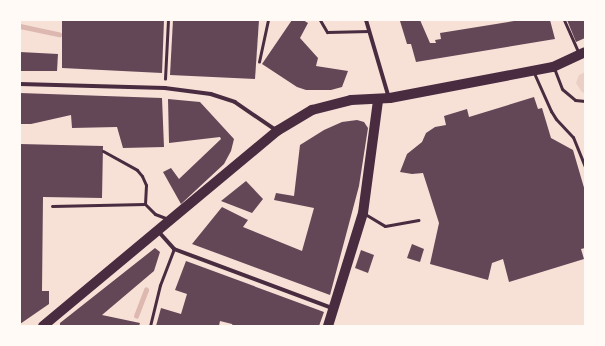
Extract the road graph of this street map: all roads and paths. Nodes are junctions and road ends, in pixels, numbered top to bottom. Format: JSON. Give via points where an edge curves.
{"nodes":[{"id":1,"x":168,"y":20,"type":"edge"},
{"id":2,"x":268,"y":20,"type":"edge"},
{"id":3,"x":320,"y":20,"type":"edge"},
{"id":4,"x":366,"y":20,"type":"edge"},
{"id":5,"x":564,"y":20,"type":"edge"},
{"id":6,"x":369,"y":31,"type":"junction"},
{"id":7,"x":582,"y":54,"type":"edge"},
{"id":8,"x":259,"y":62,"type":"dead end"},
{"id":9,"x":553,"y":67,"type":"junction"},
{"id":10,"x":533,"y":71,"type":"junction"},
{"id":11,"x":20,"y":84,"type":"edge"},
{"id":12,"x":165,"y":88,"type":"junction"},
{"id":13,"x":390,"y":98,"type":"junction"},
{"id":14,"x":378,"y":100,"type":"junction"},
{"id":15,"x":585,"y":101,"type":"edge"},
{"id":16,"x":277,"y":131,"type":"junction"},
{"id":17,"x":103,"y":152,"type":"dead end"},
{"id":18,"x":585,"y":167,"type":"edge"},
{"id":19,"x":146,"y":204,"type":"junction"},
{"id":20,"x":52,"y":206,"type":"dead end"},
{"id":21,"x":363,"y":213,"type":"junction"},
{"id":22,"x":170,"y":220,"type":"junction"},
{"id":23,"x":418,"y":220,"type":"dead end"},
{"id":24,"x":158,"y":230,"type":"junction"},
{"id":25,"x":174,"y":249,"type":"junction"},
{"id":26,"x":333,"y":308,"type":"junction"},
{"id":27,"x":43,"y":326,"type":"edge"},
{"id":28,"x":150,"y":326,"type":"edge"},
{"id":29,"x":328,"y":326,"type":"edge"}],
"edges":[{"from":1,"to":12,"type":"path"},
{"from":2,"to":8,"type":"path"},
{"from":3,"to":6,"type":"lane","via":[[327,32]]},
{"from":4,"to":6,"type":"street"},
{"from":5,"to":7,"type":"lane"},
{"from":6,"to":13,"type":"street"},
{"from":7,"to":9,"type":"main road"},
{"from":9,"to":10,"type":"main road"},
{"from":9,"to":15,"type":"lane","via":[[562,90],[575,100]]},
{"from":10,"to":13,"type":"main road"},
{"from":10,"to":18,"type":"lane","via":[[551,111],[573,137]]},
{"from":11,"to":12,"type":"street"},
{"from":12,"to":16,"type":"street","via":[[211,94],[236,102]]},
{"from":13,"to":14,"type":"main road"},
{"from":14,"to":16,"type":"main road","via":[[351,100],[312,110]]},
{"from":14,"to":21,"type":"main road"},
{"from":16,"to":22,"type":"main road"},
{"from":17,"to":19,"type":"lane","via":[[130,166],[142,176],[146,185]]},
{"from":19,"to":20,"type":"lane"},
{"from":19,"to":22,"type":"lane","via":[[155,214]]},
{"from":21,"to":23,"type":"lane","via":[[384,226]]},
{"from":21,"to":26,"type":"main road"},
{"from":22,"to":24,"type":"main road"},
{"from":24,"to":25,"type":"street"},
{"from":24,"to":27,"type":"main road"},
{"from":25,"to":26,"type":"street"},
{"from":25,"to":28,"type":"lane","via":[[160,286]]},
{"from":26,"to":29,"type":"main road"}]}
